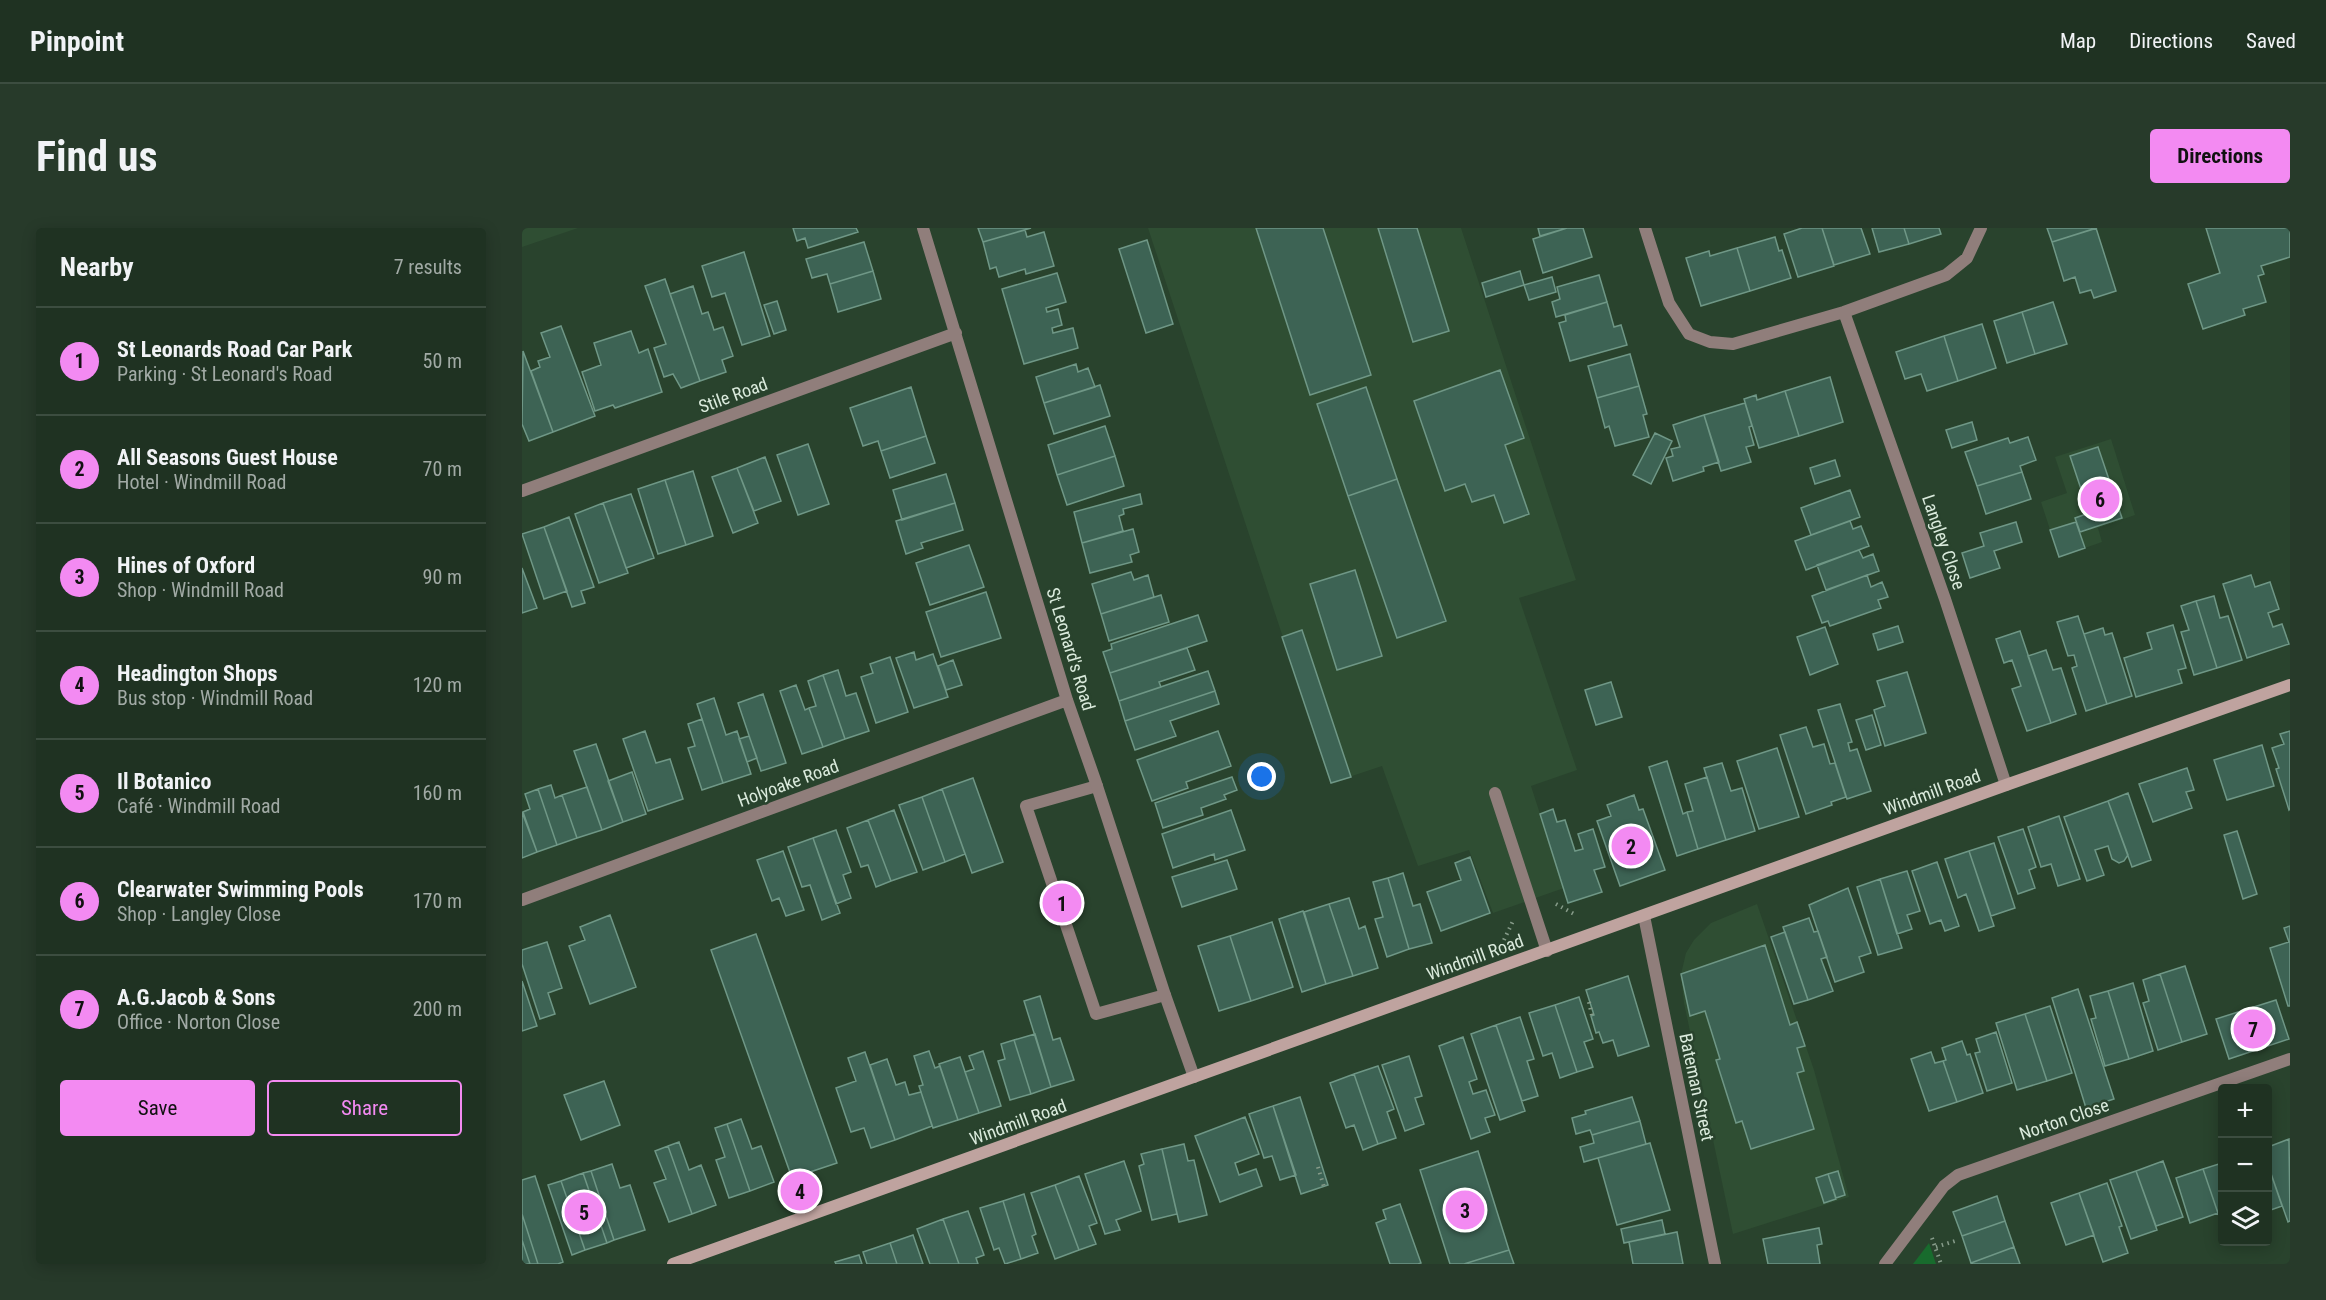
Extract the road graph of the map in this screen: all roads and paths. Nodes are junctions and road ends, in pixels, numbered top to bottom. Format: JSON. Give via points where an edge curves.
{"nodes":[{"id":1,"x":923,"y":228,"type":"edge"},
{"id":2,"x":1645,"y":228,"type":"edge"},
{"id":3,"x":1981,"y":228,"type":"edge"},
{"id":4,"x":1845,"y":312,"type":"junction"},
{"id":5,"x":956,"y":333,"type":"junction"},
{"id":6,"x":522,"y":491,"type":"edge"},
{"id":7,"x":2290,"y":685,"type":"edge"},
{"id":8,"x":1067,"y":700,"type":"junction"},
{"id":9,"x":2006,"y":785,"type":"junction"},
{"id":10,"x":1097,"y":786,"type":"junction"},
{"id":11,"x":1495,"y":793,"type":"dead end"},
{"id":12,"x":522,"y":900,"type":"edge"},
{"id":13,"x":1644,"y":916,"type":"junction"},
{"id":14,"x":1546,"y":951,"type":"junction"},
{"id":15,"x":1165,"y":995,"type":"junction"},
{"id":16,"x":1588,"y":1002,"type":"dead end"},
{"id":17,"x":1592,"y":1016,"type":"dead end"},
{"id":18,"x":2290,"y":1059,"type":"edge"},
{"id":19,"x":1194,"y":1077,"type":"junction"},
{"id":20,"x":1318,"y":1167,"type":"dead end"},
{"id":21,"x":1324,"y":1186,"type":"dead end"},
{"id":22,"x":1955,"y":1241,"type":"dead end"},
{"id":23,"x":1936,"y":1247,"type":"dead end"},
{"id":24,"x":673,"y":1264,"type":"edge"},
{"id":25,"x":1715,"y":1264,"type":"edge"},
{"id":26,"x":1885,"y":1264,"type":"edge"}],
"edges":[{"from":1,"to":5,"type":"street","name":"St Leonard's Road"},
{"from":2,"to":4,"type":"street","via":[[1669,303],[1689,334],[1710,342],[1733,344]]},
{"from":3,"to":4,"type":"street","via":[[1966,258],[1946,275]]},
{"from":4,"to":9,"type":"street","name":"Langley Close"},
{"from":5,"to":6,"type":"street","name":"Stile Road"},
{"from":5,"to":8,"type":"street","name":"St Leonard's Road"},
{"from":7,"to":9,"type":"main road","name":"Windmill Road"},
{"from":8,"to":10,"type":"street","name":"St Leonard's Road"},
{"from":8,"to":12,"type":"street","name":"Holyoake Road"},
{"from":9,"to":13,"type":"main road","name":"Windmill Road"},
{"from":10,"to":15,"type":"street","name":"St Leonard's Road"},
{"from":10,"to":15,"type":"street","via":[[1026,806],[1096,1014]]},
{"from":11,"to":14,"type":"street"},
{"from":13,"to":14,"type":"main road","name":"Windmill Road"},
{"from":13,"to":25,"type":"street","name":"Bateman Street"},
{"from":14,"to":19,"type":"main road","name":"Windmill Road"},
{"from":15,"to":19,"type":"street","name":"St Leonard's Road"},
{"from":16,"to":17,"type":"path"},
{"from":18,"to":26,"type":"street","name":"Norton Close","via":[[1958,1175],[1944,1186]]},
{"from":19,"to":24,"type":"main road","name":"Windmill Road"},
{"from":20,"to":21,"type":"path"},
{"from":22,"to":23,"type":"path"}]}
